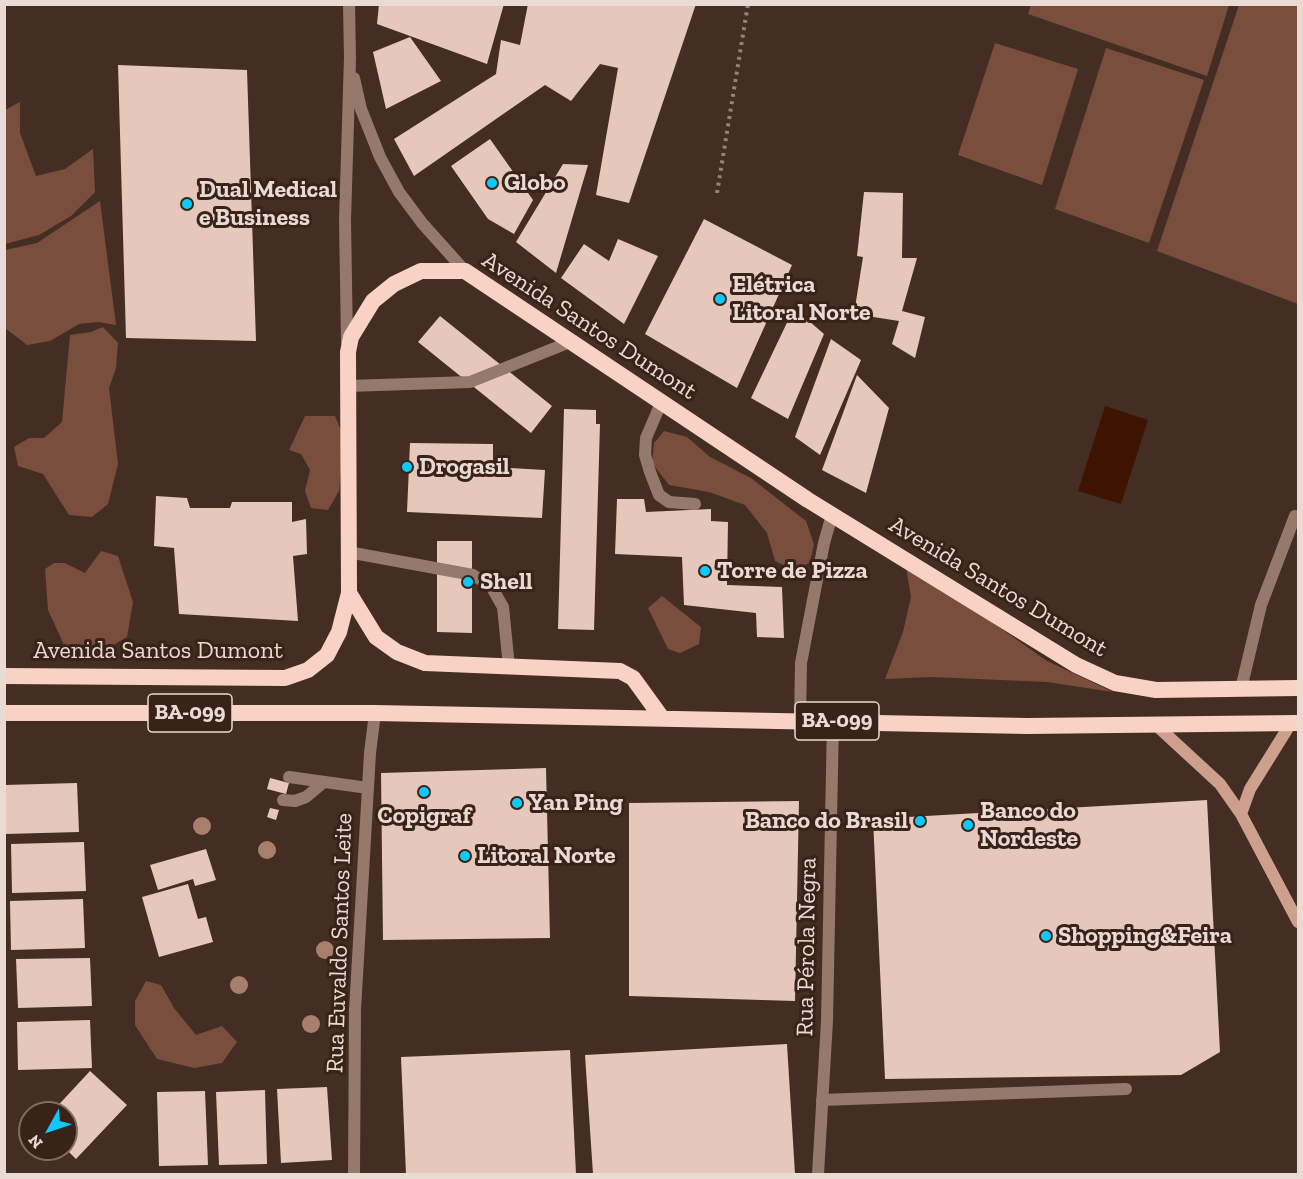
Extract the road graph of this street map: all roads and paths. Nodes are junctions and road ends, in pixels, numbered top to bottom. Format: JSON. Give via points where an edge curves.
{"nodes":[{"id":1,"x":349,"y":4,"type":"edge"},
{"id":2,"x":748,"y":4,"type":"edge"},
{"id":3,"x":350,"y":58,"type":"junction"},
{"id":4,"x":717,"y":194,"type":"dead end"},
{"id":5,"x":465,"y":271,"type":"junction"},
{"id":6,"x":570,"y":342,"type":"junction"},
{"id":7,"x":348,"y":352,"type":"junction"},
{"id":8,"x":348,"y":386,"type":"junction"},
{"id":9,"x":661,"y":403,"type":"junction"},
{"id":10,"x":695,"y":504,"type":"dead end"},
{"id":11,"x":832,"y":515,"type":"junction"},
{"id":12,"x":1296,"y":516,"type":"dead end"},
{"id":13,"x":348,"y":552,"type":"junction"},
{"id":14,"x":349,"y":593,"type":"junction"},
{"id":15,"x":509,"y":667,"type":"junction"},
{"id":16,"x":4,"y":676,"type":"edge"},
{"id":17,"x":1299,"y":688,"type":"edge"},
{"id":18,"x":1241,"y":689,"type":"junction"},
{"id":19,"x":4,"y":713,"type":"edge"},
{"id":20,"x":375,"y":713,"type":"junction"},
{"id":21,"x":662,"y":718,"type":"junction"},
{"id":22,"x":800,"y":720,"type":"junction"},
{"id":23,"x":833,"y":721,"type":"junction"},
{"id":24,"x":1295,"y":723,"type":"edge"},
{"id":25,"x":1156,"y":725,"type":"junction"},
{"id":26,"x":289,"y":777,"type":"dead end"},
{"id":27,"x":324,"y":782,"type":"junction"},
{"id":28,"x":368,"y":788,"type":"junction"},
{"id":29,"x":283,"y":800,"type":"dead end"},
{"id":30,"x":1241,"y":814,"type":"junction"},
{"id":31,"x":1299,"y":922,"type":"edge"},
{"id":32,"x":1126,"y":1089,"type":"dead end"},
{"id":33,"x":822,"y":1100,"type":"junction"},
{"id":34,"x":354,"y":1174,"type":"edge"},
{"id":35,"x":818,"y":1174,"type":"edge"}],
"edges":[{"from":1,"to":3,"type":"street"},
{"from":2,"to":4,"type":"path"},
{"from":3,"to":5,"type":"street","via":[[361,110],[389,174],[422,224]]},
{"from":3,"to":7,"type":"street","via":[[345,220]]},
{"from":5,"to":6,"type":"highway","name":"Avenida Santos Dumont"},
{"from":5,"to":7,"type":"highway","name":"Avenida Santos Dumont","number":"BA-099","via":[[421,271],[394,284],[365,311]]},
{"from":6,"to":8,"type":"street","via":[[470,382]]},
{"from":6,"to":9,"type":"highway","name":"Avenida Santos Dumont"},
{"from":7,"to":8,"type":"highway","name":"Avenida Santos Dumont","number":"BA-099"},
{"from":8,"to":13,"type":"highway","name":"Avenida Santos Dumont","number":"BA-099"},
{"from":9,"to":10,"type":"street","via":[[646,438],[650,472],[658,495],[669,502]]},
{"from":9,"to":11,"type":"highway","name":"Avenida Santos Dumont"},
{"from":11,"to":18,"type":"highway","name":"Avenida Santos Dumont","via":[[1076,664],[1115,683],[1156,690]]},
{"from":11,"to":22,"type":"street","via":[[801,663]]},
{"from":12,"to":18,"type":"street","via":[[1261,605]]},
{"from":13,"to":14,"type":"highway","name":"Avenida Santos Dumont","number":"BA-099"},
{"from":13,"to":15,"type":"street","via":[[473,575],[491,586],[503,606]]},
{"from":14,"to":15,"type":"highway","via":[[376,637],[397,651],[425,663]]},
{"from":14,"to":16,"type":"highway","name":"Avenida Santos Dumont","number":"BA-099","via":[[339,632],[327,655],[308,670],[285,678]]},
{"from":15,"to":21,"type":"highway","via":[[620,671],[633,678]]},
{"from":17,"to":18,"type":"highway","name":"Avenida Santos Dumont"},
{"from":19,"to":20,"type":"highway","number":"BA-099"},
{"from":20,"to":21,"type":"highway","number":"BA-099"},
{"from":20,"to":28,"type":"street","name":"Rua Euvaldo Santos Leite"},
{"from":21,"to":22,"type":"highway","number":"BA-099"},
{"from":22,"to":23,"type":"highway","number":"BA-099"},
{"from":23,"to":25,"type":"highway","number":"BA-099"},
{"from":23,"to":33,"type":"street","name":"Rua Pérola Negra"},
{"from":24,"to":25,"type":"highway","number":"BA-099"},
{"from":24,"to":30,"type":"main road","via":[[1251,789]]},
{"from":25,"to":30,"type":"main road","via":[[1220,784]]},
{"from":26,"to":27,"type":"street"},
{"from":27,"to":28,"type":"street"},
{"from":27,"to":29,"type":"street","via":[[306,797]]},
{"from":28,"to":34,"type":"street","name":"Rua Euvaldo Santos Leite","via":[[355,1010]]},
{"from":30,"to":31,"type":"main road"},
{"from":32,"to":33,"type":"street"},
{"from":33,"to":35,"type":"street","name":"Rua Pérola Negra"}]}
